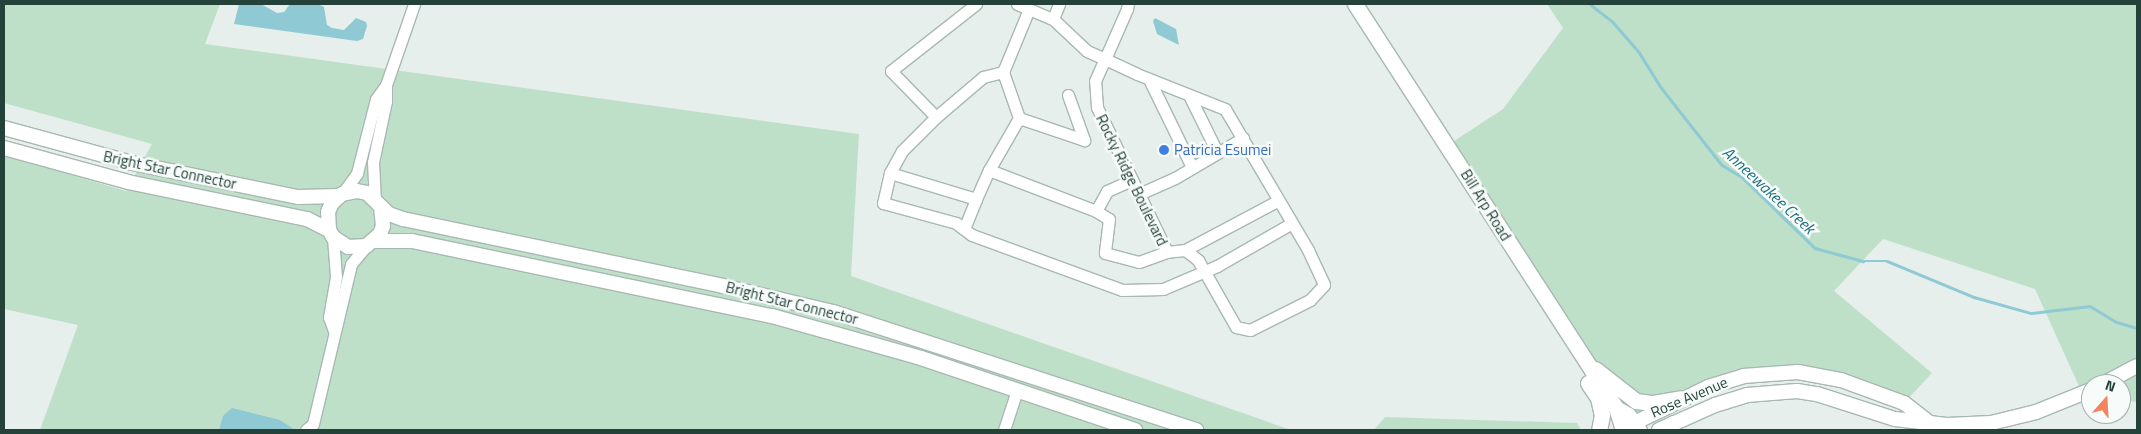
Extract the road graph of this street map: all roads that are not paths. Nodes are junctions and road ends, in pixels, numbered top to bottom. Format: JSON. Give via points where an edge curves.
{"nodes":[{"id":1,"x":414,"y":4,"type":"edge"},
{"id":2,"x":976,"y":4,"type":"edge"},
{"id":3,"x":1017,"y":4,"type":"edge"},
{"id":4,"x":1059,"y":4,"type":"edge"},
{"id":5,"x":1128,"y":4,"type":"edge"},
{"id":6,"x":1355,"y":4,"type":"edge"},
{"id":7,"x":1028,"y":9,"type":"junction"},
{"id":8,"x":1053,"y":19,"type":"junction"},
{"id":9,"x":1105,"y":59,"type":"junction"},
{"id":10,"x":1003,"y":72,"type":"junction"},
{"id":11,"x":1149,"y":79,"type":"junction"},
{"id":12,"x":386,"y":85,"type":"junction"},
{"id":13,"x":1068,"y":95,"type":"dead end"},
{"id":14,"x":1189,"y":96,"type":"junction"},
{"id":15,"x":936,"y":117,"type":"junction"},
{"id":16,"x":1019,"y":118,"type":"junction"},
{"id":17,"x":4,"y":128,"type":"edge"},
{"id":18,"x":1243,"y":138,"type":"junction"},
{"id":19,"x":4,"y":148,"type":"edge"},
{"id":20,"x":1217,"y":152,"type":"junction"},
{"id":21,"x":1192,"y":167,"type":"junction"},
{"id":22,"x":989,"y":170,"type":"junction"},
{"id":23,"x":890,"y":173,"type":"junction"},
{"id":24,"x":1132,"y":180,"type":"junction"},
{"id":25,"x":1139,"y":194,"type":"junction"},
{"id":26,"x":340,"y":195,"type":"junction"},
{"id":27,"x":976,"y":199,"type":"junction"},
{"id":28,"x":1279,"y":200,"type":"junction"},
{"id":29,"x":378,"y":203,"type":"junction"},
{"id":30,"x":1096,"y":211,"type":"junction"},
{"id":31,"x":1292,"y":223,"type":"junction"},
{"id":32,"x":964,"y":229,"type":"junction"},
{"id":33,"x":331,"y":234,"type":"junction"},
{"id":34,"x":370,"y":243,"type":"junction"},
{"id":35,"x":1184,"y":250,"type":"junction"},
{"id":36,"x":1167,"y":252,"type":"junction"},
{"id":37,"x":1204,"y":271,"type":"junction"},
{"id":38,"x":1547,"y":301,"type":"junction"},
{"id":39,"x":334,"y":330,"type":"junction"},
{"id":40,"x":1587,"y":362,"type":"junction"},
{"id":41,"x":2137,"y":366,"type":"edge"},
{"id":42,"x":2122,"y":374,"type":"edge"},
{"id":43,"x":1017,"y":390,"type":"junction"},
{"id":44,"x":2081,"y":394,"type":"edge"},
{"id":45,"x":1680,"y":398,"type":"junction"},
{"id":46,"x":1927,"y":426,"type":"edge"},
{"id":47,"x":311,"y":428,"type":"edge"},
{"id":48,"x":1627,"y":428,"type":"edge"},
{"id":49,"x":1667,"y":428,"type":"edge"},
{"id":50,"x":1004,"y":430,"type":"edge"},
{"id":51,"x":1135,"y":430,"type":"edge"},
{"id":52,"x":1196,"y":430,"type":"edge"},
{"id":53,"x":1599,"y":430,"type":"edge"}],
"edges":[{"from":1,"to":12,"type":"street"},
{"from":2,"to":15,"type":"street","via":[[891,71]]},
{"from":3,"to":7,"type":"street"},
{"from":4,"to":8,"type":"street"},
{"from":5,"to":9,"type":"street","name":"Rocky Ridge Boulevard"},
{"from":6,"to":38,"type":"main road","name":"Bill Arp Road"},
{"from":7,"to":8,"type":"street"},
{"from":7,"to":10,"type":"street"},
{"from":8,"to":9,"type":"street","via":[[1087,51]]},
{"from":9,"to":11,"type":"street"},
{"from":9,"to":24,"type":"street","name":"Rocky Ridge Boulevard","via":[[1095,81],[1097,107]]},
{"from":10,"to":15,"type":"street","via":[[983,77]]},
{"from":10,"to":16,"type":"street"},
{"from":11,"to":14,"type":"street"},
{"from":11,"to":21,"type":"street"},
{"from":12,"to":26,"type":"street","via":[[376,99],[357,173]]},
{"from":12,"to":29,"type":"street","via":[[386,101],[373,162]]},
{"from":13,"to":16,"type":"street","via":[[1084,140]]},
{"from":14,"to":18,"type":"street","via":[[1225,109]]},
{"from":14,"to":20,"type":"street"},
{"from":15,"to":23,"type":"street","via":[[902,151]]},
{"from":16,"to":22,"type":"street"},
{"from":17,"to":26,"type":"street","name":"Bright Star Connector","via":[[132,163],[289,196],[310,199]]},
{"from":18,"to":20,"type":"street"},
{"from":18,"to":28,"type":"street"},
{"from":19,"to":33,"type":"street","name":"Bright Star Connector","via":[[128,182],[307,219]]},
{"from":20,"to":21,"type":"street"},
{"from":21,"to":25,"type":"street"},
{"from":22,"to":27,"type":"street"},
{"from":22,"to":30,"type":"street"},
{"from":23,"to":27,"type":"street"},
{"from":23,"to":32,"type":"street","via":[[883,203],[956,223]]},
{"from":24,"to":25,"type":"street","name":"Rocky Ridge Boulevard"},
{"from":24,"to":30,"type":"street","via":[[1107,191]]},
{"from":25,"to":36,"type":"street","name":"Rocky Ridge Boulevard"},
{"from":26,"to":29,"type":"street","via":[[357,191]]},
{"from":26,"to":33,"type":"street","via":[[328,212]]},
{"from":27,"to":32,"type":"street"},
{"from":28,"to":31,"type":"street"},
{"from":28,"to":35,"type":"street"},
{"from":29,"to":34,"type":"street","via":[[383,226]]},
{"from":29,"to":52,"type":"street","name":"Bright Star Connector","via":[[389,214],[415,222],[833,312]]},
{"from":30,"to":36,"type":"street","via":[[1109,219],[1105,253],[1139,262]]},
{"from":31,"to":37,"type":"street"},
{"from":31,"to":37,"type":"street","name":"Rocky Ridge Boulevard","via":[[1324,285],[1310,300],[1250,330],[1236,327]]},
{"from":32,"to":37,"type":"street","via":[[1122,290],[1163,289]]},
{"from":33,"to":34,"type":"street","via":[[348,247]]},
{"from":33,"to":39,"type":"street","via":[[336,277],[329,317]]},
{"from":34,"to":39,"type":"street","via":[[351,264],[340,318]]},
{"from":34,"to":43,"type":"street","name":"Bright Star Connector","via":[[412,240],[772,316],[921,358]]},
{"from":35,"to":36,"type":"street","name":"Rocky Ridge Boulevard"},
{"from":35,"to":37,"type":"street","name":"Rocky Ridge Boulevard","via":[[1198,260]]},
{"from":38,"to":40,"type":"main road","name":"Bill Arp Road"},
{"from":38,"to":53,"type":"main road","via":[[1542,310],[1598,398],[1602,415]]},
{"from":39,"to":47,"type":"street"},
{"from":40,"to":45,"type":"main road","via":[[1636,401],[1654,403]]},
{"from":40,"to":48,"type":"main road","name":"Bill Arp Road","via":[[1616,408],[1628,415]]},
{"from":41,"to":42,"type":"street"},
{"from":43,"to":50,"type":"street"},
{"from":43,"to":51,"type":"street","name":"Bright Star Connector"},
{"from":44,"to":46,"type":"street","name":"Rose Avenue","via":[[2036,412],[1991,423]]},
{"from":45,"to":46,"type":"street","name":"Rose Avenue","via":[[1743,376],[1798,372],[1841,380],[1904,403]]},
{"from":45,"to":48,"type":"street","name":"Rose Avenue"},
{"from":46,"to":49,"type":"street","name":"Rose Avenue","via":[[1895,419],[1836,398],[1797,391],[1747,395]]}]}
